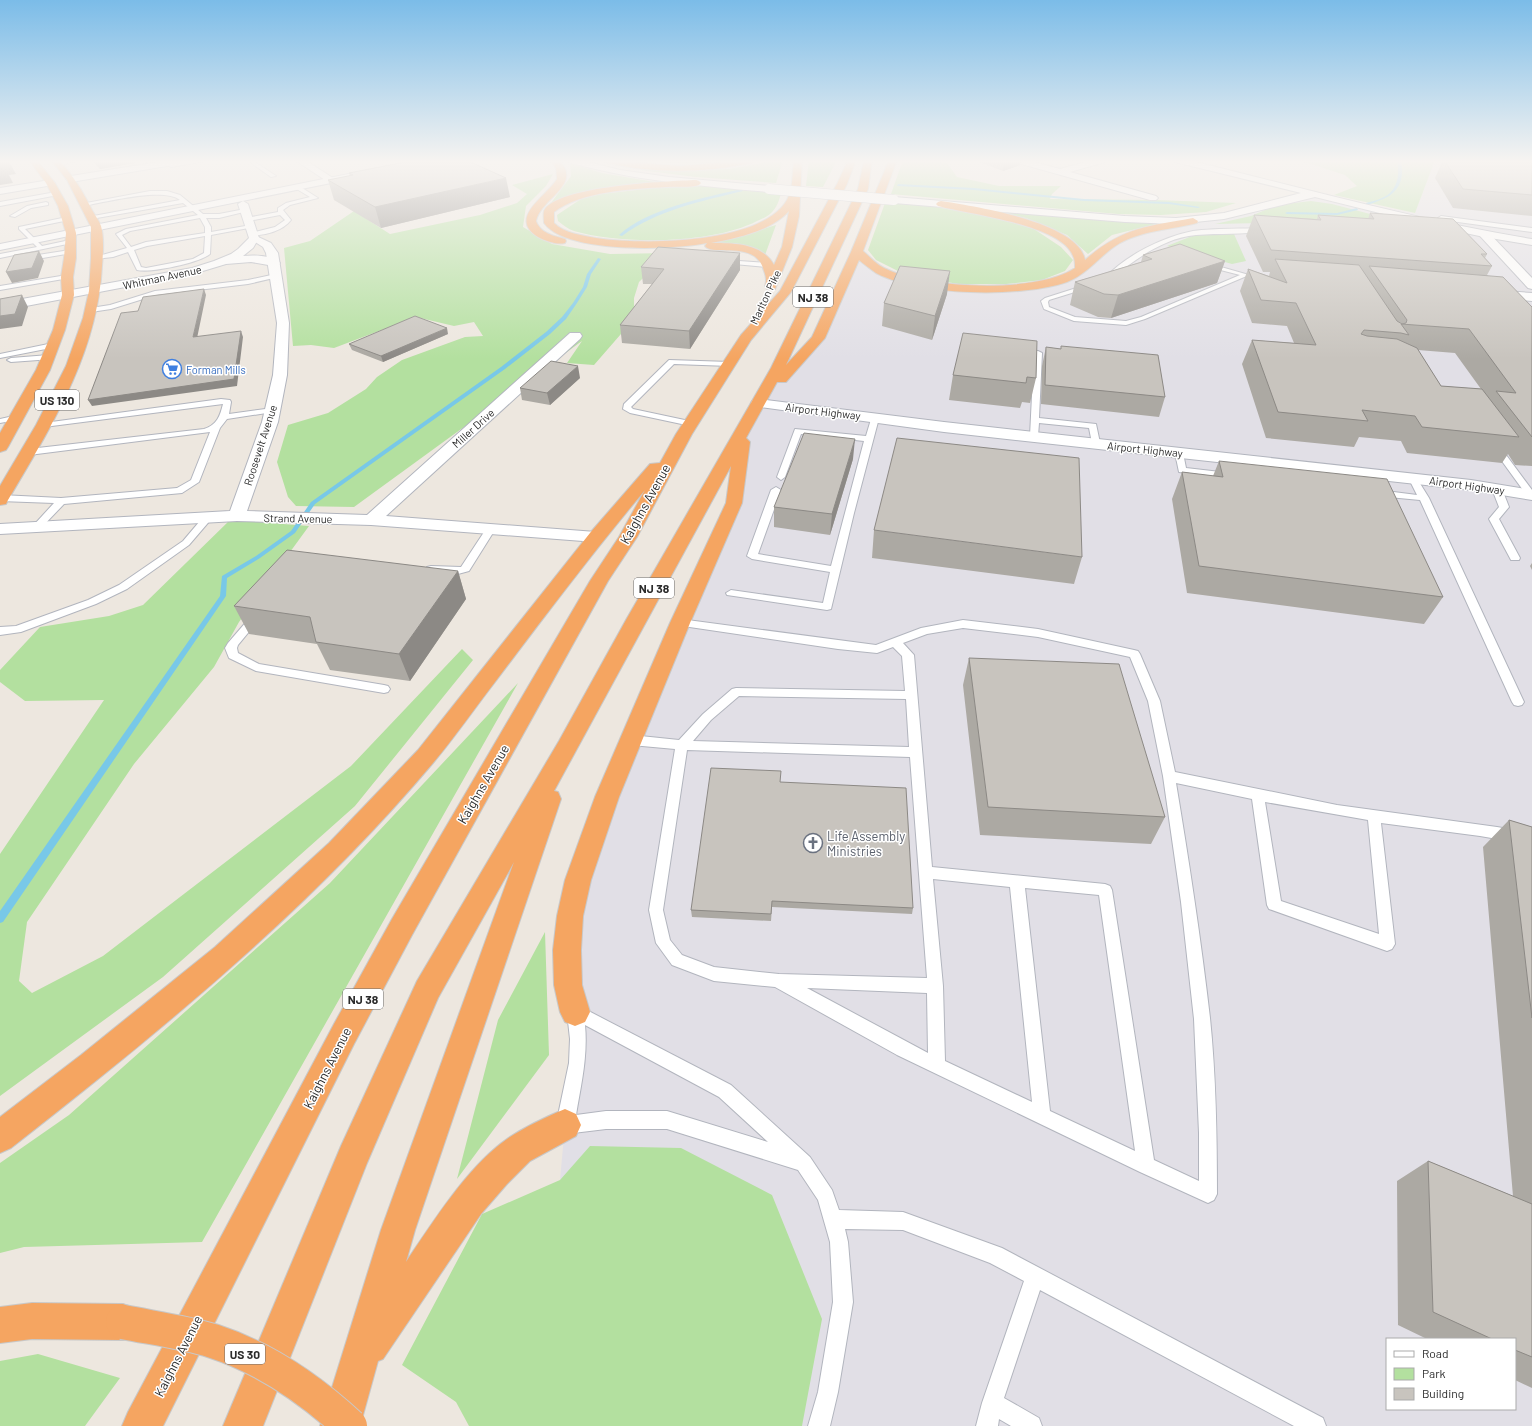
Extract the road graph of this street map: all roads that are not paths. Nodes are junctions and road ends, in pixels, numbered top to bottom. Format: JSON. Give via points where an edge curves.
{"nodes":[{"id":1,"x":30,"y":227,"type":"edge"},
{"id":2,"x":68,"y":227,"type":"edge"},
{"id":3,"x":88,"y":227,"type":"edge"},
{"id":4,"x":94,"y":227,"type":"edge"},
{"id":5,"x":146,"y":227,"type":"edge"},
{"id":6,"x":208,"y":227,"type":"edge"},
{"id":7,"x":238,"y":227,"type":"edge"},
{"id":8,"x":249,"y":227,"type":"edge"},
{"id":9,"x":253,"y":227,"type":"edge"},
{"id":10,"x":263,"y":227,"type":"edge"},
{"id":11,"x":281,"y":227,"type":"edge"},
{"id":12,"x":534,"y":227,"type":"edge"},
{"id":13,"x":553,"y":227,"type":"edge"},
{"id":14,"x":758,"y":227,"type":"edge"},
{"id":15,"x":792,"y":227,"type":"edge"},
{"id":16,"x":820,"y":227,"type":"edge"},
{"id":17,"x":846,"y":227,"type":"edge"},
{"id":18,"x":867,"y":227,"type":"edge"},
{"id":19,"x":1037,"y":227,"type":"edge"},
{"id":20,"x":1165,"y":227,"type":"edge"},
{"id":21,"x":1422,"y":227,"type":"edge"},
{"id":22,"x":1446,"y":227,"type":"edge"},
{"id":23,"x":1496,"y":227,"type":"edge"},
{"id":24,"x":1418,"y":229,"type":"edge"},
{"id":25,"x":1273,"y":230,"type":"edge"},
{"id":26,"x":1531,"y":232,"type":"edge"},
{"id":27,"x":1484,"y":234,"type":"junction"},
{"id":28,"x":205,"y":240,"type":"junction"},
{"id":29,"x":1532,"y":242,"type":"edge"},
{"id":30,"x":70,"y":243,"type":"junction"},
{"id":31,"x":37,"y":244,"type":"junction"},
{"id":32,"x":0,"y":247,"type":"edge"},
{"id":33,"x":1154,"y":247,"type":"junction"},
{"id":34,"x":1161,"y":250,"type":"edge"},
{"id":35,"x":131,"y":251,"type":"junction"},
{"id":36,"x":146,"y":251,"type":"dead end"},
{"id":37,"x":207,"y":252,"type":"junction"},
{"id":38,"x":857,"y":252,"type":"junction"},
{"id":39,"x":184,"y":255,"type":"dead end"},
{"id":40,"x":0,"y":256,"type":"edge"},
{"id":41,"x":97,"y":258,"type":"junction"},
{"id":42,"x":21,"y":260,"type":"edge"},
{"id":43,"x":717,"y":261,"type":"edge"},
{"id":44,"x":222,"y":262,"type":"junction"},
{"id":45,"x":1197,"y":262,"type":"edge"},
{"id":46,"x":768,"y":265,"type":"junction"},
{"id":47,"x":275,"y":270,"type":"junction"},
{"id":48,"x":1081,"y":270,"type":"junction"},
{"id":49,"x":1246,"y":275,"type":"junction"},
{"id":50,"x":1261,"y":276,"type":"edge"},
{"id":51,"x":68,"y":277,"type":"junction"},
{"id":52,"x":773,"y":282,"type":"junction"},
{"id":53,"x":1532,"y":285,"type":"edge"},
{"id":54,"x":0,"y":288,"type":"edge"},
{"id":55,"x":94,"y":291,"type":"junction"},
{"id":56,"x":1482,"y":293,"type":"edge"},
{"id":57,"x":1497,"y":294,"type":"junction"},
{"id":58,"x":68,"y":295,"type":"junction"},
{"id":59,"x":1532,"y":297,"type":"edge"},
{"id":60,"x":1507,"y":304,"type":"edge"},
{"id":61,"x":0,"y":307,"type":"edge"},
{"id":62,"x":91,"y":310,"type":"junction"},
{"id":63,"x":575,"y":336,"type":"dead end"},
{"id":64,"x":746,"y":338,"type":"junction"},
{"id":65,"x":51,"y":351,"type":"junction"},
{"id":66,"x":1015,"y":351,"type":"edge"},
{"id":67,"x":0,"y":356,"type":"edge"},
{"id":68,"x":0,"y":361,"type":"edge"},
{"id":69,"x":730,"y":364,"type":"junction"},
{"id":70,"x":758,"y":403,"type":"junction"},
{"id":71,"x":273,"y":410,"type":"junction"},
{"id":72,"x":18,"y":417,"type":"junction"},
{"id":73,"x":224,"y":417,"type":"junction"},
{"id":74,"x":874,"y":418,"type":"junction"},
{"id":75,"x":1034,"y":420,"type":"junction"},
{"id":76,"x":0,"y":421,"type":"edge"},
{"id":77,"x":44,"y":425,"type":"junction"},
{"id":78,"x":216,"y":428,"type":"junction"},
{"id":79,"x":687,"y":429,"type":"junction"},
{"id":80,"x":744,"y":431,"type":"junction"},
{"id":81,"x":4,"y":434,"type":"edge"},
{"id":82,"x":1034,"y":436,"type":"junction"},
{"id":83,"x":869,"y":439,"type":"junction"},
{"id":84,"x":1491,"y":440,"type":"edge"},
{"id":85,"x":1096,"y":443,"type":"junction"},
{"id":86,"x":0,"y":447,"type":"edge"},
{"id":87,"x":29,"y":452,"type":"junction"},
{"id":88,"x":1179,"y":453,"type":"junction"},
{"id":89,"x":781,"y":477,"type":"dead end"},
{"id":90,"x":1237,"y":477,"type":"edge"},
{"id":91,"x":1413,"y":479,"type":"junction"},
{"id":92,"x":1497,"y":489,"type":"junction"},
{"id":93,"x":776,"y":490,"type":"dead end"},
{"id":94,"x":1369,"y":492,"type":"edge"},
{"id":95,"x":1531,"y":495,"type":"edge"},
{"id":96,"x":1424,"y":498,"type":"junction"},
{"id":97,"x":0,"y":499,"type":"edge"},
{"id":98,"x":61,"y":501,"type":"junction"},
{"id":99,"x":236,"y":516,"type":"junction"},
{"id":100,"x":208,"y":517,"type":"junction"},
{"id":101,"x":371,"y":520,"type":"junction"},
{"id":102,"x":37,"y":527,"type":"junction"},
{"id":103,"x":491,"y":528,"type":"junction"},
{"id":104,"x":0,"y":529,"type":"edge"},
{"id":105,"x":596,"y":537,"type":"junction"},
{"id":106,"x":1515,"y":558,"type":"dead end"},
{"id":107,"x":418,"y":568,"type":"edge"},
{"id":108,"x":835,"y":570,"type":"junction"},
{"id":109,"x":731,"y":593,"type":"dead end"},
{"id":110,"x":265,"y":607,"type":"edge"},
{"id":111,"x":680,"y":623,"type":"junction"},
{"id":112,"x":0,"y":631,"type":"edge"},
{"id":113,"x":896,"y":642,"type":"junction"},
{"id":114,"x":384,"y":689,"type":"dead end"},
{"id":115,"x":911,"y":695,"type":"junction"},
{"id":116,"x":1518,"y":702,"type":"dead end"},
{"id":117,"x":630,"y":740,"type":"junction"},
{"id":118,"x":682,"y":745,"type":"junction"},
{"id":119,"x":567,"y":747,"type":"junction"},
{"id":120,"x":916,"y":752,"type":"junction"},
{"id":121,"x":1169,"y":776,"type":"junction"},
{"id":122,"x":1258,"y":796,"type":"junction"},
{"id":123,"x":1374,"y":816,"type":"junction"},
{"id":124,"x":1532,"y":839,"type":"edge"},
{"id":125,"x":926,"y":872,"type":"junction"},
{"id":126,"x":1017,"y":881,"type":"junction"},
{"id":127,"x":777,"y":980,"type":"junction"},
{"id":128,"x":935,"y":986,"type":"junction"},
{"id":129,"x":575,"y":1012,"type":"junction"},
{"id":130,"x":937,"y":1065,"type":"junction"},
{"id":131,"x":1042,"y":1116,"type":"junction"},
{"id":132,"x":565,"y":1125,"type":"junction"},
{"id":133,"x":0,"y":1137,"type":"edge"},
{"id":134,"x":804,"y":1163,"type":"junction"},
{"id":135,"x":1146,"y":1166,"type":"junction"},
{"id":136,"x":833,"y":1219,"type":"junction"},
{"id":137,"x":1035,"y":1277,"type":"junction"},
{"id":138,"x":0,"y":1325,"type":"edge"},
{"id":139,"x":358,"y":1364,"type":"junction"},
{"id":140,"x":992,"y":1403,"type":"junction"},
{"id":141,"x":142,"y":1426,"type":"edge"},
{"id":142,"x":243,"y":1426,"type":"edge"},
{"id":143,"x":340,"y":1426,"type":"edge"},
{"id":144,"x":350,"y":1426,"type":"edge"},
{"id":145,"x":819,"y":1426,"type":"edge"},
{"id":146,"x":987,"y":1426,"type":"edge"},
{"id":147,"x":1032,"y":1426,"type":"edge"},
{"id":148,"x":1315,"y":1426,"type":"edge"}],
"edges":[{"from":1,"to":31,"type":"lane","via":[[21,228]]},
{"from":2,"to":30,"type":"highway","number":"US 130"},
{"from":3,"to":30,"type":"street"},
{"from":4,"to":41,"type":"highway","number":"US 130"},
{"from":5,"to":35,"type":"lane","via":[[119,234]]},
{"from":6,"to":28,"type":"lane"},
{"from":7,"to":28,"type":"lane"},
{"from":8,"to":44,"type":"street","name":"Whitman Avenue","via":[[250,246]]},
{"from":9,"to":47,"type":"street","name":"Roosevelt Avenue","via":[[272,253]]},
{"from":10,"to":11,"type":"lane","via":[[273,230]]},
{"from":12,"to":46,"type":"highway","via":[[544,235],[577,245],[620,250],[728,246],[758,254]]},
{"from":13,"to":14,"type":"highway","via":[[570,236],[589,240],[639,244],[679,243],[717,238]]},
{"from":15,"to":52,"type":"highway","name":"Marlton Pike","via":[[787,247]]},
{"from":16,"to":64,"type":"highway","name":"Kaighns Avenue","number":"NJ 38","via":[[785,292]]},
{"from":17,"to":70,"type":"highway","number":"NJ 38","via":[[797,331]]},
{"from":18,"to":38,"type":"highway"},
{"from":19,"to":48,"type":"highway","via":[[1066,240],[1081,259]]},
{"from":20,"to":48,"type":"highway","via":[[1128,235],[1108,246]]},
{"from":21,"to":24,"type":"lane"},
{"from":22,"to":27,"type":"street"},
{"from":23,"to":26,"type":"lane"},
{"from":25,"to":33,"type":"lane","via":[[1194,232]]},
{"from":27,"to":29,"type":"street"},
{"from":27,"to":53,"type":"street"},
{"from":28,"to":35,"type":"lane","via":[[146,244]]},
{"from":28,"to":37,"type":"lane"},
{"from":30,"to":31,"type":"street"},
{"from":30,"to":42,"type":"lane","via":[[42,256]]},
{"from":30,"to":51,"type":"highway","number":"US 130"},
{"from":31,"to":32,"type":"street"},
{"from":31,"to":40,"type":"lane"},
{"from":33,"to":34,"type":"lane"},
{"from":33,"to":49,"type":"lane","via":[[1139,254],[1105,280],[1047,299],[1044,301],[1046,308],[1074,319],[1126,323]]},
{"from":35,"to":36,"type":"lane"},
{"from":35,"to":37,"type":"lane","via":[[139,262],[139,269],[146,270],[195,260]]},
{"from":35,"to":41,"type":"lane"},
{"from":37,"to":39,"type":"lane"},
{"from":38,"to":48,"type":"highway","via":[[887,273],[914,281],[952,286],[1000,288],[1039,285],[1062,279]]},
{"from":38,"to":70,"type":"highway","via":[[818,338]]},
{"from":41,"to":55,"type":"highway","number":"US 130"},
{"from":43,"to":46,"type":"lane"},
{"from":44,"to":47,"type":"street","via":[[263,259]]},
{"from":44,"to":55,"type":"street","name":"Whitman Avenue","via":[[193,271]]},
{"from":45,"to":49,"type":"lane"},
{"from":46,"to":52,"type":"highway"},
{"from":47,"to":62,"type":"lane","via":[[248,282],[155,293],[111,307]]},
{"from":47,"to":71,"type":"street","name":"Roosevelt Avenue","via":[[283,322],[280,375]]},
{"from":49,"to":50,"type":"street"},
{"from":51,"to":54,"type":"lane"},
{"from":51,"to":58,"type":"highway","number":"US 130"},
{"from":52,"to":64,"type":"highway","name":"Marlton Pike"},
{"from":55,"to":58,"type":"street","name":"Whitman Avenue"},
{"from":55,"to":62,"type":"highway","number":"US 130"},
{"from":56,"to":57,"type":"street"},
{"from":57,"to":59,"type":"street"},
{"from":57,"to":60,"type":"lane"},
{"from":58,"to":61,"type":"street","name":"Whitman Avenue"},
{"from":58,"to":65,"type":"highway","number":"US 130"},
{"from":62,"to":77,"type":"highway","number":"US 130","via":[[73,366]]},
{"from":63,"to":101,"type":"street","name":"Miller Drive"},
{"from":64,"to":69,"type":"highway","name":"Kaighns Avenue","number":"NJ 38"},
{"from":65,"to":67,"type":"lane"},
{"from":65,"to":68,"type":"lane"},
{"from":65,"to":72,"type":"highway","number":"US 130"},
{"from":66,"to":75,"type":"lane","via":[[1038,353]]},
{"from":69,"to":79,"type":"highway","name":"Kaighns Avenue","number":"NJ 38"},
{"from":69,"to":79,"type":"lane","via":[[672,362],[627,406],[630,411]]},
{"from":70,"to":74,"type":"street","name":"Airport Highway"},
{"from":70,"to":80,"type":"highway","number":"NJ 38"},
{"from":71,"to":73,"type":"lane"},
{"from":71,"to":99,"type":"street","name":"Roosevelt Avenue"},
{"from":72,"to":76,"type":"lane"},
{"from":72,"to":81,"type":"highway","number":"US 130"},
{"from":73,"to":77,"type":"lane","via":[[227,402],[221,401]]},
{"from":73,"to":78,"type":"lane"},
{"from":74,"to":82,"type":"street","name":"Airport Highway"},
{"from":74,"to":83,"type":"lane"},
{"from":75,"to":82,"type":"lane"},
{"from":75,"to":85,"type":"lane","via":[[1093,426]]},
{"from":77,"to":87,"type":"highway","number":"US 130"},
{"from":78,"to":87,"type":"lane"},
{"from":78,"to":98,"type":"lane","via":[[195,482],[183,489]]},
{"from":79,"to":105,"type":"highway"},
{"from":79,"to":141,"type":"highway","name":"Kaighns Avenue","number":"NJ 38","via":[[628,537],[595,588],[402,927]]},
{"from":80,"to":111,"type":"highway","via":[[734,503]]},
{"from":80,"to":119,"type":"highway","number":"NJ 38"},
{"from":81,"to":86,"type":"highway","number":"US 130"},
{"from":82,"to":85,"type":"street","name":"Airport Highway"},
{"from":83,"to":89,"type":"lane","via":[[798,431]]},
{"from":83,"to":108,"type":"lane"},
{"from":84,"to":95,"type":"lane"},
{"from":85,"to":88,"type":"street","name":"Airport Highway"},
{"from":87,"to":97,"type":"highway","number":"US 130"},
{"from":88,"to":90,"type":"lane","via":[[1182,470]]},
{"from":88,"to":91,"type":"street","name":"Airport Highway"},
{"from":91,"to":92,"type":"street","name":"Airport Highway"},
{"from":91,"to":96,"type":"lane"},
{"from":92,"to":95,"type":"street","name":"Airport Highway"},
{"from":92,"to":106,"type":"lane","via":[[1504,507],[1494,519]]},
{"from":93,"to":108,"type":"lane","via":[[752,556]]},
{"from":94,"to":96,"type":"lane"},
{"from":96,"to":116,"type":"lane"},
{"from":97,"to":98,"type":"lane"},
{"from":98,"to":102,"type":"lane"},
{"from":99,"to":100,"type":"street","name":"Strand Avenue"},
{"from":99,"to":101,"type":"street","name":"Strand Avenue"},
{"from":100,"to":102,"type":"street","name":"Strand Avenue"},
{"from":100,"to":112,"type":"lane","via":[[186,543],[124,587],[84,605],[17,629]]},
{"from":101,"to":103,"type":"street","name":"Strand Avenue"},
{"from":102,"to":104,"type":"street","name":"Strand Avenue"},
{"from":103,"to":105,"type":"street","name":"Strand Avenue"},
{"from":103,"to":107,"type":"lane","via":[[465,569]]},
{"from":105,"to":133,"type":"highway","via":[[426,756],[338,850],[219,961],[92,1066]]},
{"from":108,"to":109,"type":"lane","via":[[826,607]]},
{"from":110,"to":114,"type":"lane","via":[[234,643],[231,648],[232,655],[256,667]]},
{"from":111,"to":113,"type":"lane","via":[[877,649]]},
{"from":111,"to":117,"type":"highway"},
{"from":113,"to":115,"type":"lane","via":[[908,656]]},
{"from":113,"to":121,"type":"lane","via":[[925,632],[963,624],[1038,633],[1134,654],[1154,701]]},
{"from":115,"to":118,"type":"lane","via":[[736,692],[697,726]]},
{"from":115,"to":120,"type":"lane"},
{"from":117,"to":118,"type":"lane"},
{"from":117,"to":129,"type":"highway","via":[[588,850],[570,916],[567,950],[568,985]]},
{"from":118,"to":120,"type":"lane"},
{"from":118,"to":127,"type":"lane","via":[[656,910],[663,943],[677,960],[714,974]]},
{"from":119,"to":139,"type":"highway","number":"NJ 38","via":[[425,1150]]},
{"from":119,"to":142,"type":"highway","via":[[427,990],[353,1158]]},
{"from":120,"to":125,"type":"lane"},
{"from":121,"to":122,"type":"lane"},
{"from":121,"to":135,"type":"lane","via":[[1202,1020],[1208,1133],[1208,1194]]},
{"from":122,"to":123,"type":"lane"},
{"from":122,"to":123,"type":"lane","via":[[1274,905],[1387,944]]},
{"from":123,"to":124,"type":"lane"},
{"from":125,"to":126,"type":"lane"},
{"from":125,"to":128,"type":"lane"},
{"from":126,"to":131,"type":"lane"},
{"from":126,"to":135,"type":"lane","via":[[1105,890]]},
{"from":127,"to":128,"type":"lane"},
{"from":127,"to":130,"type":"lane"},
{"from":128,"to":130,"type":"lane"},
{"from":129,"to":132,"type":"lane","via":[[577,1063]]},
{"from":129,"to":134,"type":"lane","via":[[725,1091]]},
{"from":130,"to":131,"type":"lane"},
{"from":131,"to":135,"type":"lane"},
{"from":132,"to":134,"type":"lane","via":[[629,1119],[667,1120]]},
{"from":132,"to":139,"type":"highway","via":[[519,1150],[495,1172],[469,1202]]},
{"from":134,"to":136,"type":"lane","via":[[826,1196]]},
{"from":136,"to":137,"type":"lane","via":[[903,1221],[995,1255]]},
{"from":136,"to":145,"type":"lane","via":[[840,1242],[843,1302],[828,1392]]},
{"from":137,"to":140,"type":"lane"},
{"from":137,"to":148,"type":"lane"},
{"from":138,"to":144,"type":"highway","number":"US 30","bridge":true,"via":[[32,1322],[123,1322],[213,1342],[256,1359],[302,1387]]},
{"from":139,"to":143,"type":"highway","number":"NJ 38"},
{"from":140,"to":146,"type":"lane"},
{"from":140,"to":147,"type":"lane"}]}
